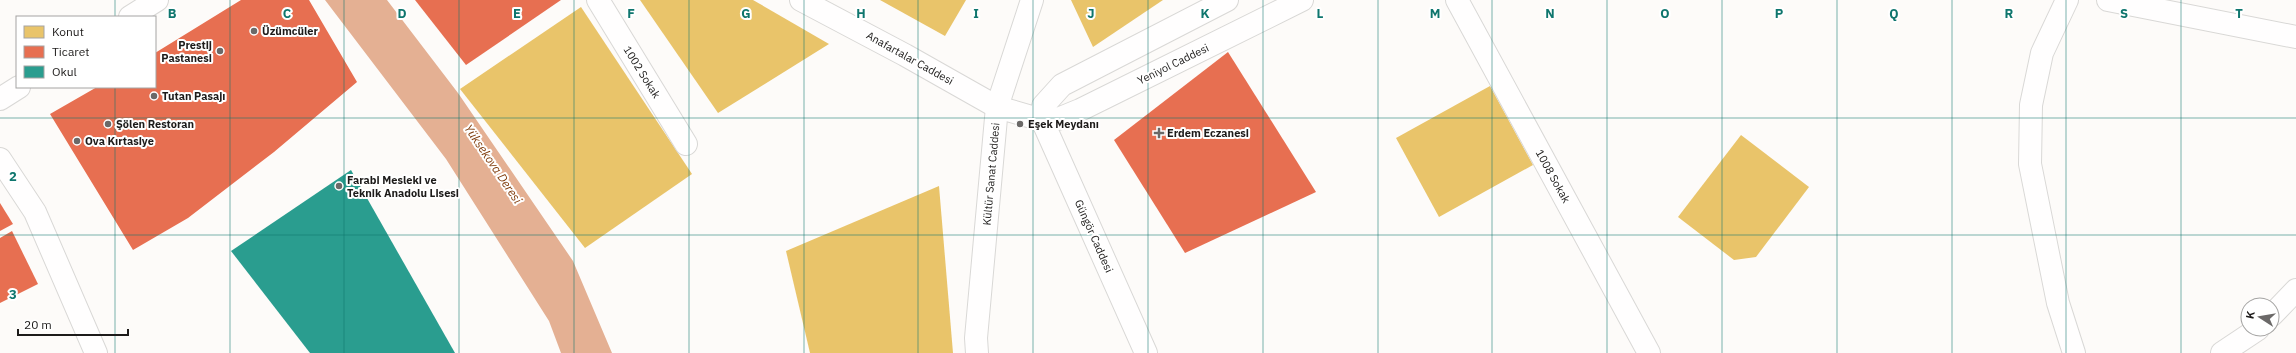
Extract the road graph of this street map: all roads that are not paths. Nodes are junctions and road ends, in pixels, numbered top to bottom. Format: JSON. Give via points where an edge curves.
{"nodes":[{"id":1,"x":157,"y":0,"type":"edge"},
{"id":2,"x":598,"y":0,"type":"edge"},
{"id":3,"x":801,"y":0,"type":"edge"},
{"id":4,"x":1032,"y":0,"type":"edge"},
{"id":5,"x":1227,"y":0,"type":"edge"},
{"id":6,"x":1302,"y":0,"type":"edge"},
{"id":7,"x":1457,"y":0,"type":"edge"},
{"id":8,"x":2067,"y":0,"type":"edge"},
{"id":9,"x":2108,"y":0,"type":"edge"},
{"id":10,"x":132,"y":16,"type":"edge"},
{"id":11,"x":2296,"y":37,"type":"edge"},
{"id":12,"x":17,"y":88,"type":"edge"},
{"id":13,"x":0,"y":99,"type":"edge"},
{"id":14,"x":997,"y":107,"type":"junction"},
{"id":15,"x":1042,"y":120,"type":"junction"},
{"id":16,"x":686,"y":144,"type":"dead end"},
{"id":17,"x":0,"y":159,"type":"edge"},
{"id":18,"x":2296,"y":290,"type":"edge"},
{"id":19,"x":2280,"y":307,"type":"edge"},
{"id":20,"x":2246,"y":337,"type":"edge"},
{"id":21,"x":96,"y":353,"type":"edge"},
{"id":22,"x":977,"y":353,"type":"edge"},
{"id":23,"x":1146,"y":353,"type":"edge"},
{"id":24,"x":1649,"y":353,"type":"edge"},
{"id":25,"x":2074,"y":353,"type":"edge"},
{"id":26,"x":2222,"y":353,"type":"edge"}],
"edges":[{"from":1,"to":10,"type":"street"},
{"from":2,"to":16,"type":"street","name":"1002 Sokak"},
{"from":3,"to":14,"type":"street","name":"Anafartalar Caddesi"},
{"from":4,"to":14,"type":"street","name":"Kültür Sanat Caddesi"},
{"from":5,"to":15,"type":"street","via":[[1062,85],[1043,106]]},
{"from":6,"to":15,"type":"street","name":"Yeniyol Caddesi","via":[[1080,110],[1058,119]]},
{"from":7,"to":24,"type":"street","name":"1008 Sokak"},
{"from":8,"to":25,"type":"street","via":[[2042,53],[2030,105],[2030,164],[2058,303]]},
{"from":9,"to":11,"type":"street"},
{"from":12,"to":13,"type":"street"},
{"from":14,"to":15,"type":"street","name":"Yeniyol Caddesi"},
{"from":14,"to":22,"type":"street","name":"Kültür Sanat Caddesi","via":[[976,338]]},
{"from":15,"to":23,"type":"street","name":"Güngör Caddesi"},
{"from":17,"to":21,"type":"street","via":[[35,212]]},
{"from":18,"to":19,"type":"street"},
{"from":20,"to":26,"type":"street"}]}
